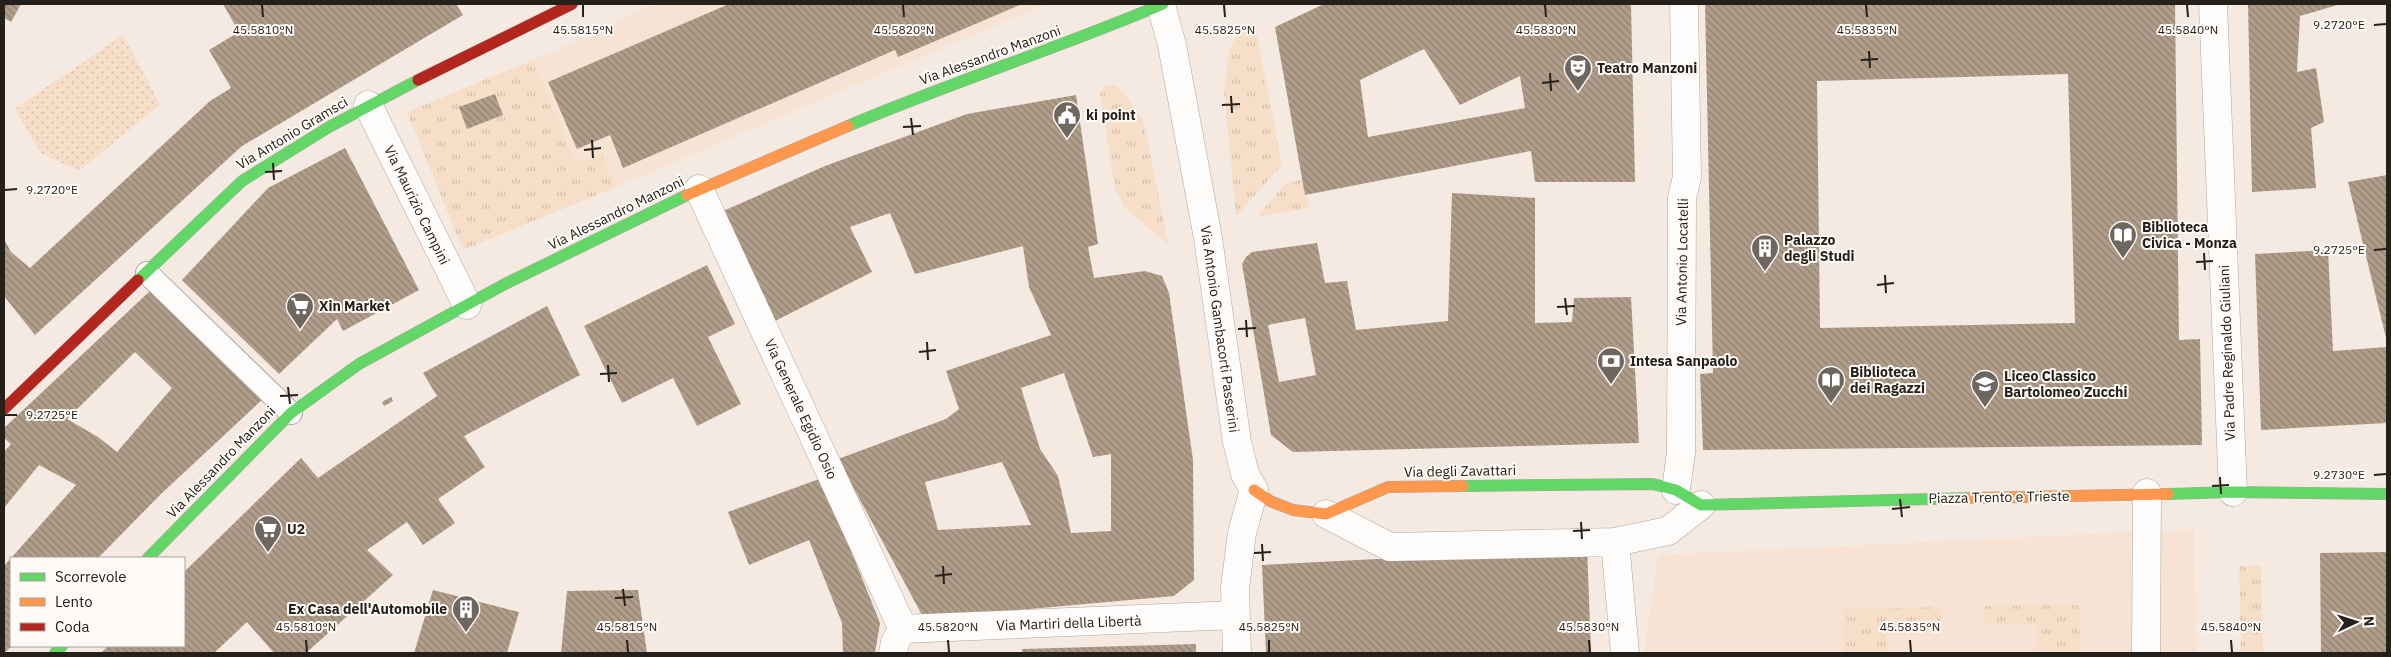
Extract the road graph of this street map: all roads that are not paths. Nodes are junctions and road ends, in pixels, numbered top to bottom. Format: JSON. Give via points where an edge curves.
{"nodes":[{"id":1,"x":572,"y":4,"type":"edge"},
{"id":2,"x":1161,"y":4,"type":"edge"},
{"id":3,"x":1684,"y":4,"type":"edge"},
{"id":4,"x":2213,"y":4,"type":"edge"},
{"id":5,"x":368,"y":105,"type":"junction"},
{"id":6,"x":699,"y":189,"type":"junction"},
{"id":7,"x":147,"y":273,"type":"junction"},
{"id":8,"x":467,"y":305,"type":"junction"},
{"id":9,"x":4,"y":409,"type":"edge"},
{"id":10,"x":291,"y":412,"type":"junction"},
{"id":11,"x":1254,"y":490,"type":"junction"},
{"id":12,"x":1676,"y":490,"type":"junction"},
{"id":13,"x":2233,"y":492,"type":"junction"},
{"id":14,"x":2147,"y":493,"type":"junction"},
{"id":15,"x":2387,"y":494,"type":"edge"},
{"id":16,"x":1701,"y":505,"type":"junction"},
{"id":17,"x":1326,"y":514,"type":"junction"},
{"id":18,"x":1615,"y":542,"type":"junction"},
{"id":19,"x":149,"y":557,"type":"edge"},
{"id":20,"x":1235,"y":615,"type":"junction"},
{"id":21,"x":898,"y":641,"type":"edge"},
{"id":22,"x":1237,"y":653,"type":"edge"},
{"id":23,"x":1626,"y":653,"type":"edge"},
{"id":24,"x":2146,"y":653,"type":"edge"}],
"edges":[{"from":1,"to":5,"type":"street","name":"Via Antonio Gramsci"},
{"from":2,"to":6,"type":"street","name":"Via Alessandro Manzoni","via":[[1089,35],[903,103]]},
{"from":2,"to":11,"type":"street","name":"Via Antonio Gambacorti Passerini","via":[[1172,44],[1208,238],[1237,442],[1245,474]]},
{"from":3,"to":12,"type":"street","name":"Via Antonio Locatelli","via":[[1687,177],[1682,198],[1682,452]]},
{"from":4,"to":13,"type":"street","name":"Via Padre Reginaldo Giuliani"},
{"from":5,"to":7,"type":"street","name":"Via Antonio Gramsci","via":[[242,181]]},
{"from":5,"to":8,"type":"street","name":"Via Maurizio Campini"},
{"from":6,"to":8,"type":"street","name":"Via Alessandro Manzoni"},
{"from":6,"to":21,"type":"street","name":"Via Generale Egidio Osio"},
{"from":7,"to":9,"type":"street","name":"Via Antonio Gramsci"},
{"from":7,"to":10,"type":"lane"},
{"from":8,"to":10,"type":"street","name":"Via Alessandro Manzoni","via":[[359,364]]},
{"from":10,"to":19,"type":"street","name":"Via Alessandro Manzoni"},
{"from":11,"to":17,"type":"street","via":[[1270,501],[1294,510]]},
{"from":11,"to":20,"type":"street","via":[[1242,534]]},
{"from":12,"to":16,"type":"street"},
{"from":12,"to":17,"type":"street","name":"Via degli Zavattari","via":[[1643,483],[1388,487]]},
{"from":13,"to":14,"type":"street","name":"Piazza Trento e Trieste"},
{"from":13,"to":15,"type":"street","name":"Piazza Trento e Trieste"},
{"from":14,"to":16,"type":"street","name":"Piazza Trento e Trieste"},
{"from":14,"to":24,"type":"street"},
{"from":16,"to":18,"type":"street","via":[[1668,531]]},
{"from":17,"to":18,"type":"street","via":[[1390,546]]},
{"from":18,"to":23,"type":"street"},
{"from":20,"to":21,"type":"street","name":"Via Martiri della Libertà"},
{"from":20,"to":22,"type":"street"}]}
